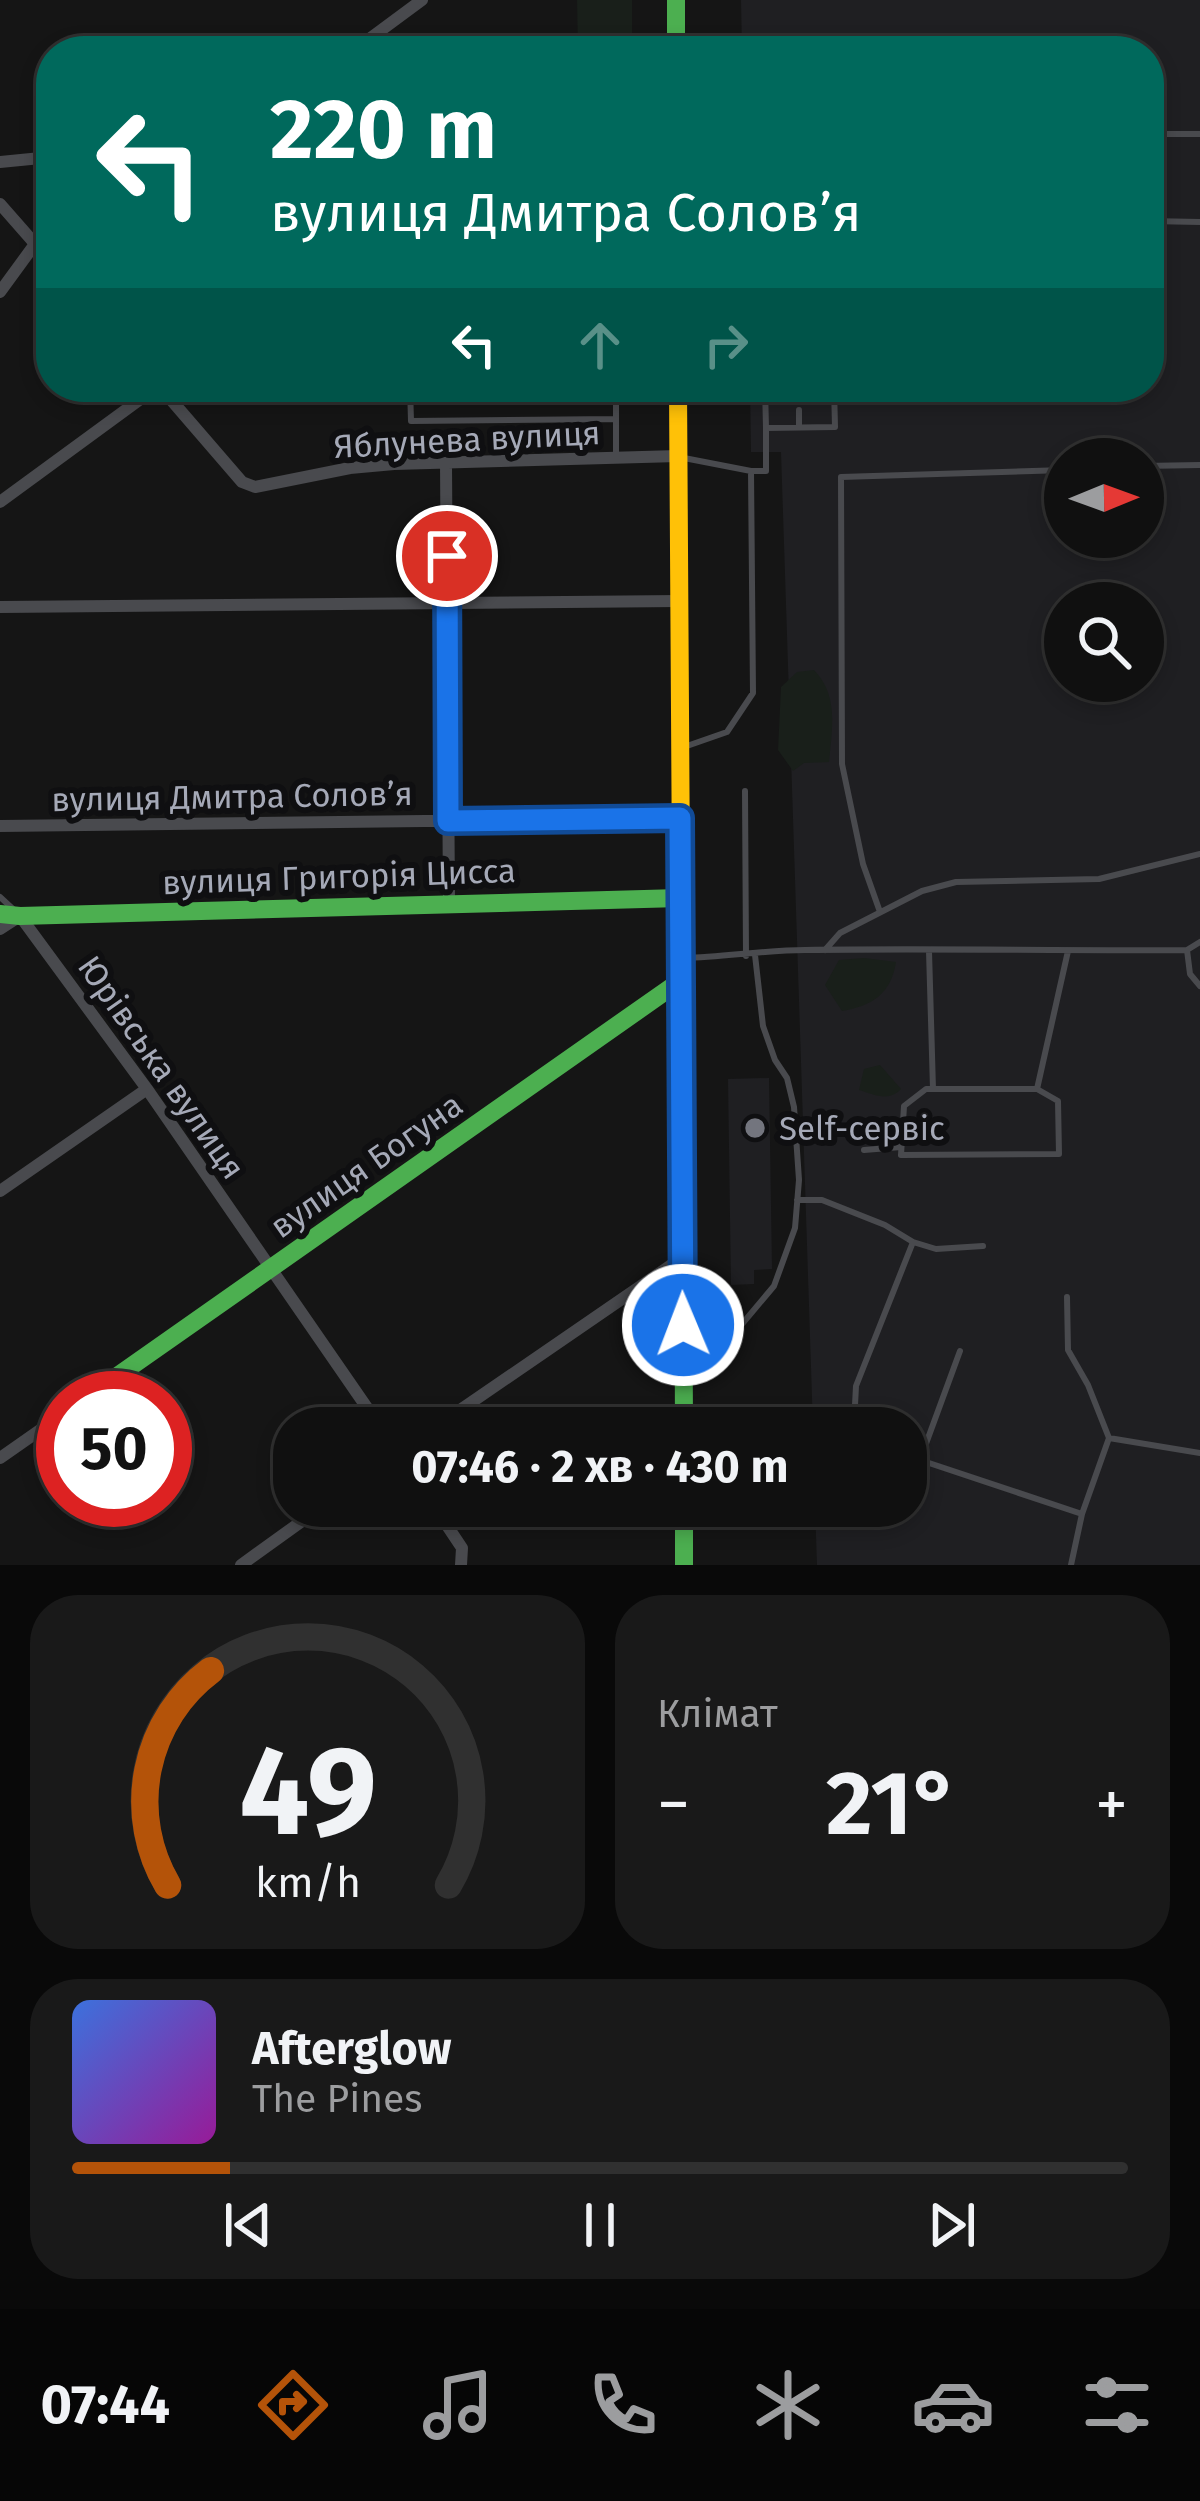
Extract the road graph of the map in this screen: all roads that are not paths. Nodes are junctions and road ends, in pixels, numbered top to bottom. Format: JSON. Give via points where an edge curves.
{"nodes":[{"id":1,"x":422,"y":0,"type":"edge"},
{"id":2,"x":676,"y":0,"type":"edge"},
{"id":3,"x":373,"y":36,"type":"edge"},
{"id":4,"x":676,"y":36,"type":"edge"},
{"id":5,"x":1164,"y":134,"type":"edge"},
{"id":6,"x":1200,"y":134,"type":"edge"},
{"id":7,"x":36,"y":159,"type":"edge"},
{"id":8,"x":0,"y":162,"type":"edge"},
{"id":9,"x":0,"y":204,"type":"edge"},
{"id":10,"x":1164,"y":221,"type":"edge"},
{"id":11,"x":1200,"y":222,"type":"edge"},
{"id":12,"x":35,"y":244,"type":"joint"},
{"id":13,"x":0,"y":292,"type":"edge"},
{"id":14,"x":138,"y":402,"type":"edge"},
{"id":15,"x":172,"y":402,"type":"edge"},
{"id":16,"x":410,"y":402,"type":"edge"},
{"id":17,"x":616,"y":402,"type":"edge"},
{"id":18,"x":678,"y":402,"type":"edge"},
{"id":19,"x":765,"y":402,"type":"edge"},
{"id":20,"x":834,"y":402,"type":"edge"},
{"id":21,"x":799,"y":410,"type":"dead end"},
{"id":22,"x":616,"y":419,"type":"junction"},
{"id":23,"x":766,"y":428,"type":"junction"},
{"id":24,"x":799,"y":428,"type":"junction"},
{"id":25,"x":678,"y":456,"type":"junction"},
{"id":26,"x":616,"y":458,"type":"junction"},
{"id":27,"x":446,"y":464,"type":"junction"},
{"id":28,"x":1200,"y":465,"type":"edge"},
{"id":29,"x":1164,"y":466,"type":"edge"},
{"id":30,"x":751,"y":471,"type":"junction"},
{"id":31,"x":1044,"y":471,"type":"edge"},
{"id":32,"x":0,"y":502,"type":"edge"},
{"id":33,"x":680,"y":601,"type":"junction"},
{"id":34,"x":447,"y":603,"type":"junction"},
{"id":35,"x":0,"y":607,"type":"edge"},
{"id":36,"x":680,"y":748,"type":"junction"},
{"id":37,"x":745,"y":791,"type":"dead end"},
{"id":38,"x":680,"y":818,"type":"junction"},
{"id":39,"x":448,"y":821,"type":"junction"},
{"id":40,"x":0,"y":826,"type":"edge"},
{"id":41,"x":1200,"y":854,"type":"edge"},
{"id":42,"x":0,"y":897,"type":"edge"},
{"id":43,"x":680,"y":898,"type":"junction"},
{"id":44,"x":449,"y":902,"type":"junction"},
{"id":45,"x":880,"y":912,"type":"junction"},
{"id":46,"x":10,"y":915,"type":"edge"},
{"id":47,"x":0,"y":929,"type":"edge"},
{"id":48,"x":1200,"y":942,"type":"edge"},
{"id":49,"x":825,"y":950,"type":"junction"},
{"id":50,"x":1187,"y":950,"type":"junction"},
{"id":51,"x":929,"y":951,"type":"junction"},
{"id":52,"x":1068,"y":951,"type":"junction"},
{"id":53,"x":750,"y":955,"type":"junction"},
{"id":54,"x":680,"y":958,"type":"junction"},
{"id":55,"x":680,"y":981,"type":"junction"},
{"id":56,"x":1200,"y":986,"type":"edge"},
{"id":57,"x":147,"y":1089,"type":"junction"},
{"id":58,"x":933,"y":1089,"type":"junction"},
{"id":59,"x":1036,"y":1089,"type":"junction"},
{"id":60,"x":901,"y":1147,"type":"junction"},
{"id":61,"x":864,"y":1150,"type":"dead end"},
{"id":62,"x":0,"y":1191,"type":"edge"},
{"id":63,"x":797,"y":1200,"type":"junction"},
{"id":64,"x":913,"y":1242,"type":"junction"},
{"id":65,"x":983,"y":1246,"type":"dead end"},
{"id":66,"x":682,"y":1257,"type":"junction"},
{"id":67,"x":270,"y":1268,"type":"junction"},
{"id":68,"x":1067,"y":1297,"type":"dead end"},
{"id":69,"x":961,"y":1351,"type":"dead end"},
{"id":70,"x":684,"y":1359,"type":"junction"},
{"id":71,"x":124,"y":1371,"type":"edge"},
{"id":72,"x":366,"y":1407,"type":"edge"},
{"id":73,"x":464,"y":1407,"type":"edge"},
{"id":74,"x":684,"y":1407,"type":"edge"},
{"id":75,"x":855,"y":1407,"type":"edge"},
{"id":76,"x":36,"y":1433,"type":"edge"},
{"id":77,"x":1109,"y":1438,"type":"junction"},
{"id":78,"x":927,"y":1441,"type":"edge"},
{"id":79,"x":1200,"y":1453,"type":"edge"},
{"id":80,"x":0,"y":1458,"type":"edge"},
{"id":81,"x":927,"y":1462,"type":"edge"},
{"id":82,"x":1082,"y":1514,"type":"junction"},
{"id":83,"x":294,"y":1527,"type":"edge"},
{"id":84,"x":448,"y":1527,"type":"edge"},
{"id":85,"x":684,"y":1527,"type":"edge"},
{"id":86,"x":241,"y":1565,"type":"edge"},
{"id":87,"x":461,"y":1565,"type":"edge"},
{"id":88,"x":684,"y":1565,"type":"edge"},
{"id":89,"x":1071,"y":1565,"type":"edge"}],
"edges":[{"from":1,"to":3,"type":"street"},
{"from":2,"to":4,"type":"street"},
{"from":5,"to":6,"type":"lane"},
{"from":7,"to":8,"type":"street"},
{"from":9,"to":12,"type":"street"},
{"from":10,"to":11,"type":"lane"},
{"from":12,"to":13,"type":"street"},
{"from":14,"to":32,"type":"street"},
{"from":15,"to":27,"type":"street","name":"Яблунева вулиця","via":[[255,487],[350,468]]},
{"from":16,"to":22,"type":"lane","via":[[411,421]]},
{"from":17,"to":22,"type":"lane"},
{"from":18,"to":25,"type":"street"},
{"from":19,"to":23,"type":"lane"},
{"from":20,"to":24,"type":"lane","via":[[835,427]]},
{"from":21,"to":24,"type":"lane"},
{"from":22,"to":26,"type":"lane"},
{"from":23,"to":24,"type":"lane"},
{"from":23,"to":30,"type":"lane","via":[[766,471]]},
{"from":25,"to":26,"type":"street","name":"Яблунева вулиця"},
{"from":25,"to":30,"type":"lane"},
{"from":25,"to":33,"type":"street"},
{"from":26,"to":27,"type":"street","name":"Яблунева вулиця"},
{"from":27,"to":34,"type":"street"},
{"from":28,"to":29,"type":"lane"},
{"from":30,"to":36,"type":"lane","via":[[753,693],[727,732]]},
{"from":31,"to":45,"type":"lane","via":[[841,477],[842,764]]},
{"from":33,"to":34,"type":"street"},
{"from":33,"to":36,"type":"street"},
{"from":34,"to":35,"type":"street"},
{"from":34,"to":39,"type":"street"},
{"from":36,"to":38,"type":"street"},
{"from":37,"to":53,"type":"lane"},
{"from":38,"to":39,"type":"street","name":"вулиця Дмитра Соловʼя"},
{"from":38,"to":43,"type":"street"},
{"from":39,"to":40,"type":"street","name":"вулиця Дмитра Соловʼя"},
{"from":39,"to":44,"type":"street"},
{"from":41,"to":45,"type":"lane","via":[[1099,879],[956,882]]},
{"from":42,"to":46,"type":"lane"},
{"from":43,"to":44,"type":"street","name":"вулиця Григорія Цисса"},
{"from":43,"to":54,"type":"street"},
{"from":44,"to":46,"type":"street","name":"вулиця Григорія Цисса"},
{"from":45,"to":49,"type":"lane"},
{"from":46,"to":47,"type":"street"},
{"from":46,"to":57,"type":"street","name":"Юрівська вулиця"},
{"from":48,"to":50,"type":"lane"},
{"from":49,"to":51,"type":"lane"},
{"from":49,"to":53,"type":"lane"},
{"from":50,"to":52,"type":"lane"},
{"from":50,"to":56,"type":"lane"},
{"from":51,"to":52,"type":"lane"},
{"from":51,"to":58,"type":"lane"},
{"from":52,"to":59,"type":"lane"},
{"from":53,"to":54,"type":"lane"},
{"from":53,"to":63,"type":"lane","via":[[763,1025],[794,1107]]},
{"from":54,"to":55,"type":"street"},
{"from":55,"to":66,"type":"street"},
{"from":55,"to":67,"type":"street","name":"вулиця Богуна"},
{"from":57,"to":62,"type":"street"},
{"from":57,"to":67,"type":"street","name":"Юрівська вулиця"},
{"from":58,"to":59,"type":"lane"},
{"from":58,"to":60,"type":"lane","via":[[904,1106]]},
{"from":59,"to":60,"type":"lane","via":[[1058,1101],[1059,1154],[901,1155]]},
{"from":60,"to":61,"type":"lane"},
{"from":63,"to":64,"type":"lane","via":[[822,1200]]},
{"from":63,"to":70,"type":"lane","via":[[774,1286],[731,1336]]},
{"from":64,"to":65,"type":"lane"},
{"from":64,"to":75,"type":"lane"},
{"from":66,"to":70,"type":"street"},
{"from":66,"to":73,"type":"street"},
{"from":67,"to":71,"type":"street","name":"вулиця Богуна"},
{"from":67,"to":72,"type":"street","name":"Юрівська вулиця"},
{"from":68,"to":77,"type":"lane","via":[[1068,1350]]},
{"from":69,"to":78,"type":"lane"},
{"from":70,"to":74,"type":"street"},
{"from":76,"to":80,"type":"street"},
{"from":77,"to":79,"type":"lane"},
{"from":77,"to":82,"type":"lane"},
{"from":81,"to":82,"type":"lane"},
{"from":82,"to":89,"type":"lane"},
{"from":83,"to":86,"type":"street"},
{"from":84,"to":87,"type":"street","via":[[462,1548]]},
{"from":85,"to":88,"type":"street"}]}
